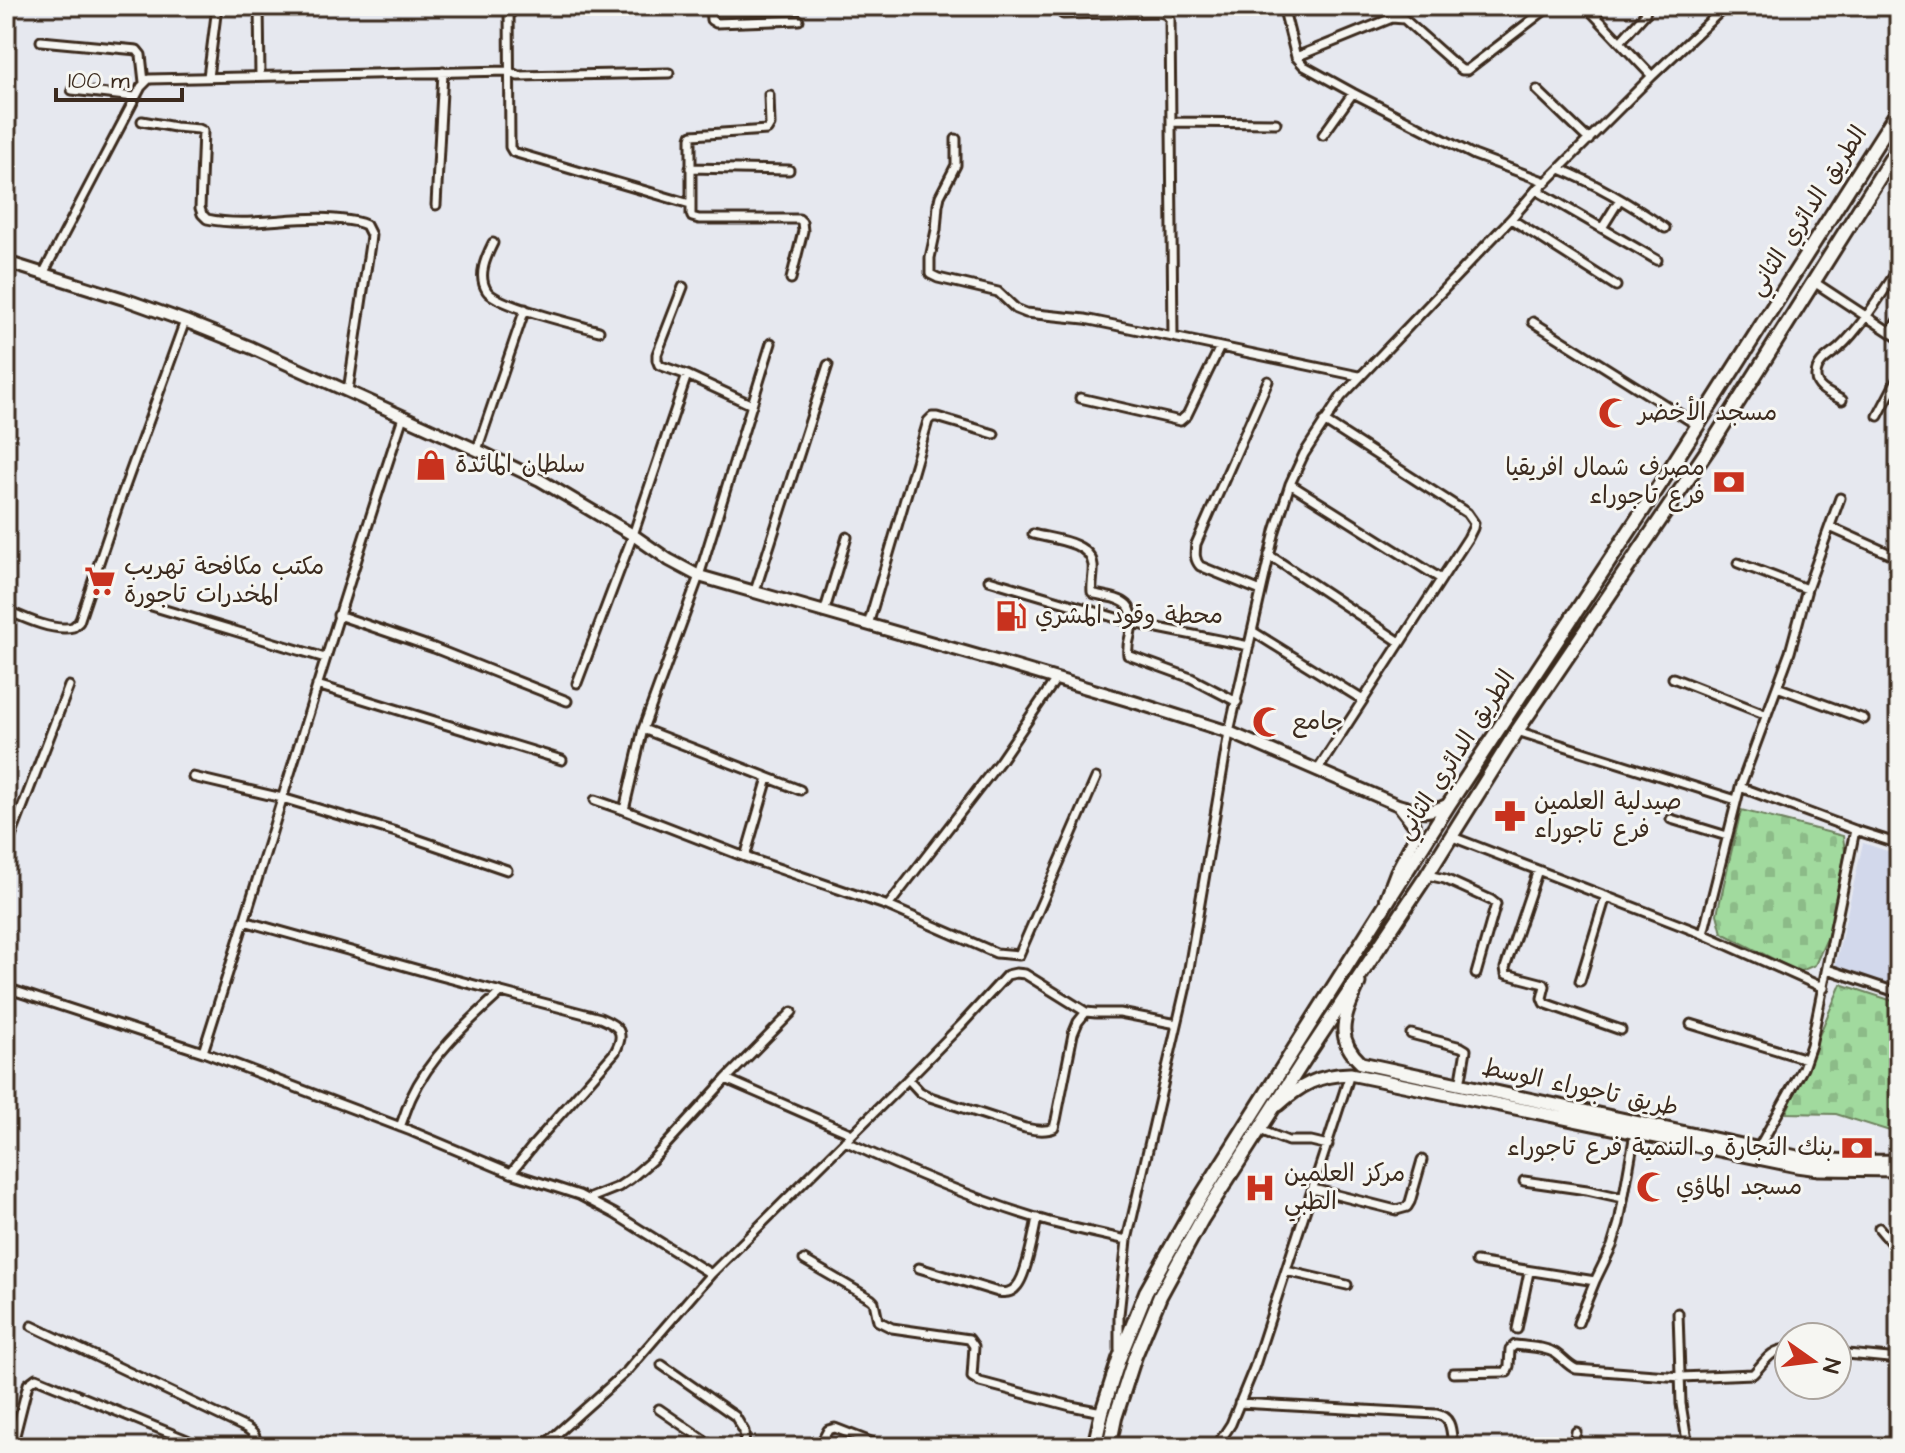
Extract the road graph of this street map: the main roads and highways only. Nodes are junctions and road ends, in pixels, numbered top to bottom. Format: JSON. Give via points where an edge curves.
{"nodes":[{"id":1,"x":1899,"y":109,"type":"edge"},
{"id":2,"x":1899,"y":146,"type":"edge"},
{"id":3,"x":6,"y":262,"type":"edge"},
{"id":4,"x":1661,"y":483,"type":"junction"},
{"id":5,"x":1675,"y":498,"type":"junction"},
{"id":6,"x":1632,"y":526,"type":"junction"},
{"id":7,"x":1648,"y":537,"type":"junction"},
{"id":8,"x":1449,"y":804,"type":"junction"},
{"id":9,"x":1398,"y":805,"type":"junction"},
{"id":10,"x":1383,"y":909,"type":"junction"},
{"id":11,"x":1367,"y":964,"type":"junction"},
{"id":12,"x":1274,"y":1109,"type":"junction"},
{"id":13,"x":1717,"y":1145,"type":"junction"},
{"id":14,"x":1899,"y":1161,"type":"edge"},
{"id":15,"x":1899,"y":1170,"type":"edge"},
{"id":16,"x":1094,"y":1447,"type":"edge"},
{"id":17,"x":1109,"y":1447,"type":"edge"}],
"edges":[{"from":1,"to":4,"type":"highway","name":"الطريق الدائري الثاني"},
{"from":2,"to":5,"type":"highway","name":"الطريق الدائري الثاني"},
{"from":3,"to":9,"type":"main road","via":[[185,321],[348,391],[540,480],[699,576],[1229,732]]},
{"from":4,"to":5,"type":"highway","via":[[1663,493]]},
{"from":4,"to":6,"type":"highway","name":"الطريق الدائري الثاني"},
{"from":5,"to":7,"type":"highway","name":"الطريق الدائري الثاني"},
{"from":6,"to":7,"type":"highway"},
{"from":6,"to":8,"type":"highway","name":"الطريق الدائري الثاني"},
{"from":7,"to":11,"type":"highway","name":"الطريق الدائري الثاني"},
{"from":8,"to":9,"type":"main road","via":[[1432,812]]},
{"from":8,"to":10,"type":"highway","name":"الطريق الدائري الثاني"},
{"from":9,"to":10,"type":"main road","via":[[1416,834]]},
{"from":10,"to":16,"type":"highway","name":"الطريق الدائري الثاني","via":[[1146,1292],[1119,1359]]},
{"from":11,"to":12,"type":"highway","name":"الطريق الدائري الثاني"},
{"from":11,"to":13,"type":"main road","name":"طريق تاجوراء الوسط","via":[[1344,1027],[1345,1043],[1361,1063]]},
{"from":12,"to":13,"type":"main road","name":"طريق تاجوراء الوسط","via":[[1300,1086],[1350,1074]]},
{"from":12,"to":17,"type":"highway","name":"الطريق الدائري الثاني","via":[[1202,1219],[1160,1296],[1135,1356]]},
{"from":13,"to":14,"type":"main road","name":"طريق تاجوراء الوسط","via":[[1821,1160]]},
{"from":13,"to":15,"type":"main road","name":"طريق تاجوراء الوسط","via":[[1797,1166]]}]}
